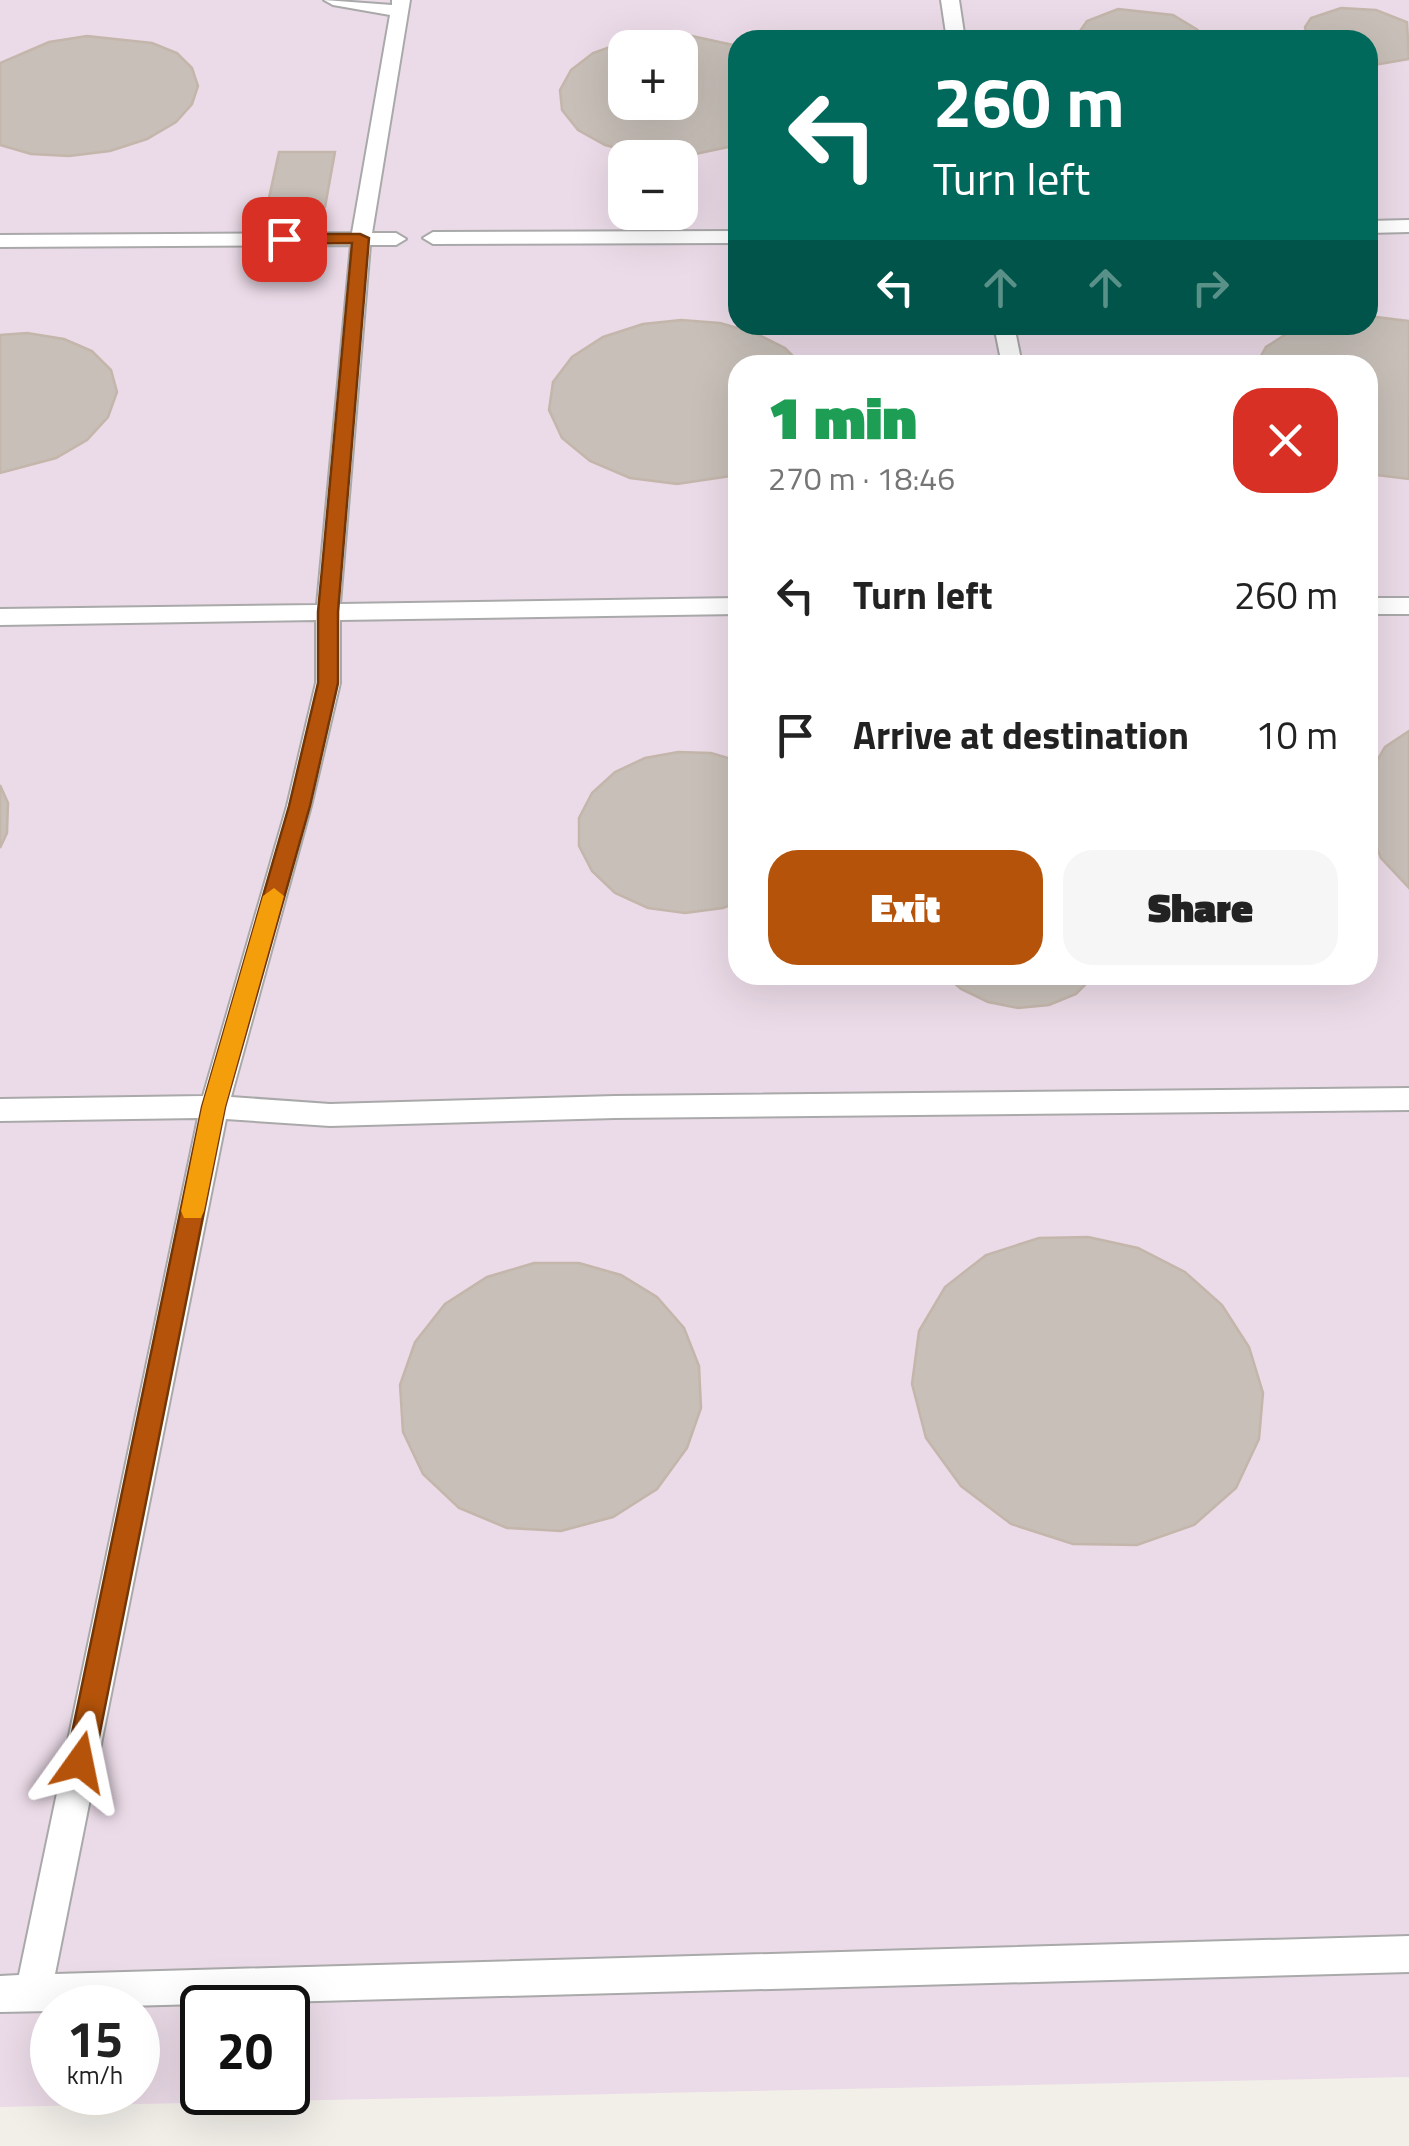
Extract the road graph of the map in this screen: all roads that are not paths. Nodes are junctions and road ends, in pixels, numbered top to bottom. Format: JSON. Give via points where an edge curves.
{"nodes":[{"id":1,"x":332,"y":0,"type":"edge"},
{"id":2,"x":950,"y":0,"type":"edge"},
{"id":3,"x":400,"y":6,"type":"edge"},
{"id":4,"x":954,"y":30,"type":"edge"},
{"id":5,"x":1409,"y":226,"type":"edge"},
{"id":6,"x":1378,"y":227,"type":"edge"},
{"id":7,"x":728,"y":237,"type":"edge"},
{"id":8,"x":360,"y":238,"type":"junction"},
{"id":9,"x":396,"y":238,"type":"dead end"},
{"id":10,"x":433,"y":238,"type":"dead end"},
{"id":11,"x":0,"y":242,"type":"edge"},
{"id":12,"x":728,"y":606,"type":"edge"},
{"id":13,"x":1378,"y":606,"type":"edge"},
{"id":14,"x":1409,"y":606,"type":"edge"},
{"id":15,"x":328,"y":612,"type":"junction"},
{"id":16,"x":0,"y":617,"type":"edge"},
{"id":17,"x":1409,"y":1099,"type":"edge"},
{"id":18,"x":214,"y":1107,"type":"junction"},
{"id":19,"x":0,"y":1110,"type":"edge"},
{"id":20,"x":1409,"y":1954,"type":"edge"},
{"id":21,"x":17,"y":1993,"type":"edge"}],
"edges":[{"from":1,"to":3,"type":"lane"},
{"from":2,"to":4,"type":"lane"},
{"from":3,"to":8,"type":"lane"},
{"from":5,"to":6,"type":"lane"},
{"from":7,"to":10,"type":"lane"},
{"from":8,"to":9,"type":"lane"},
{"from":8,"to":11,"type":"lane"},
{"from":8,"to":15,"type":"lane"},
{"from":12,"to":15,"type":"lane"},
{"from":13,"to":14,"type":"lane"},
{"from":15,"to":16,"type":"lane"},
{"from":15,"to":18,"type":"lane","via":[[328,683],[312,753]]},
{"from":17,"to":18,"type":"lane","via":[[330,1115]]},
{"from":18,"to":19,"type":"lane"},
{"from":18,"to":21,"type":"lane"},
{"from":20,"to":21,"type":"lane"}]}
